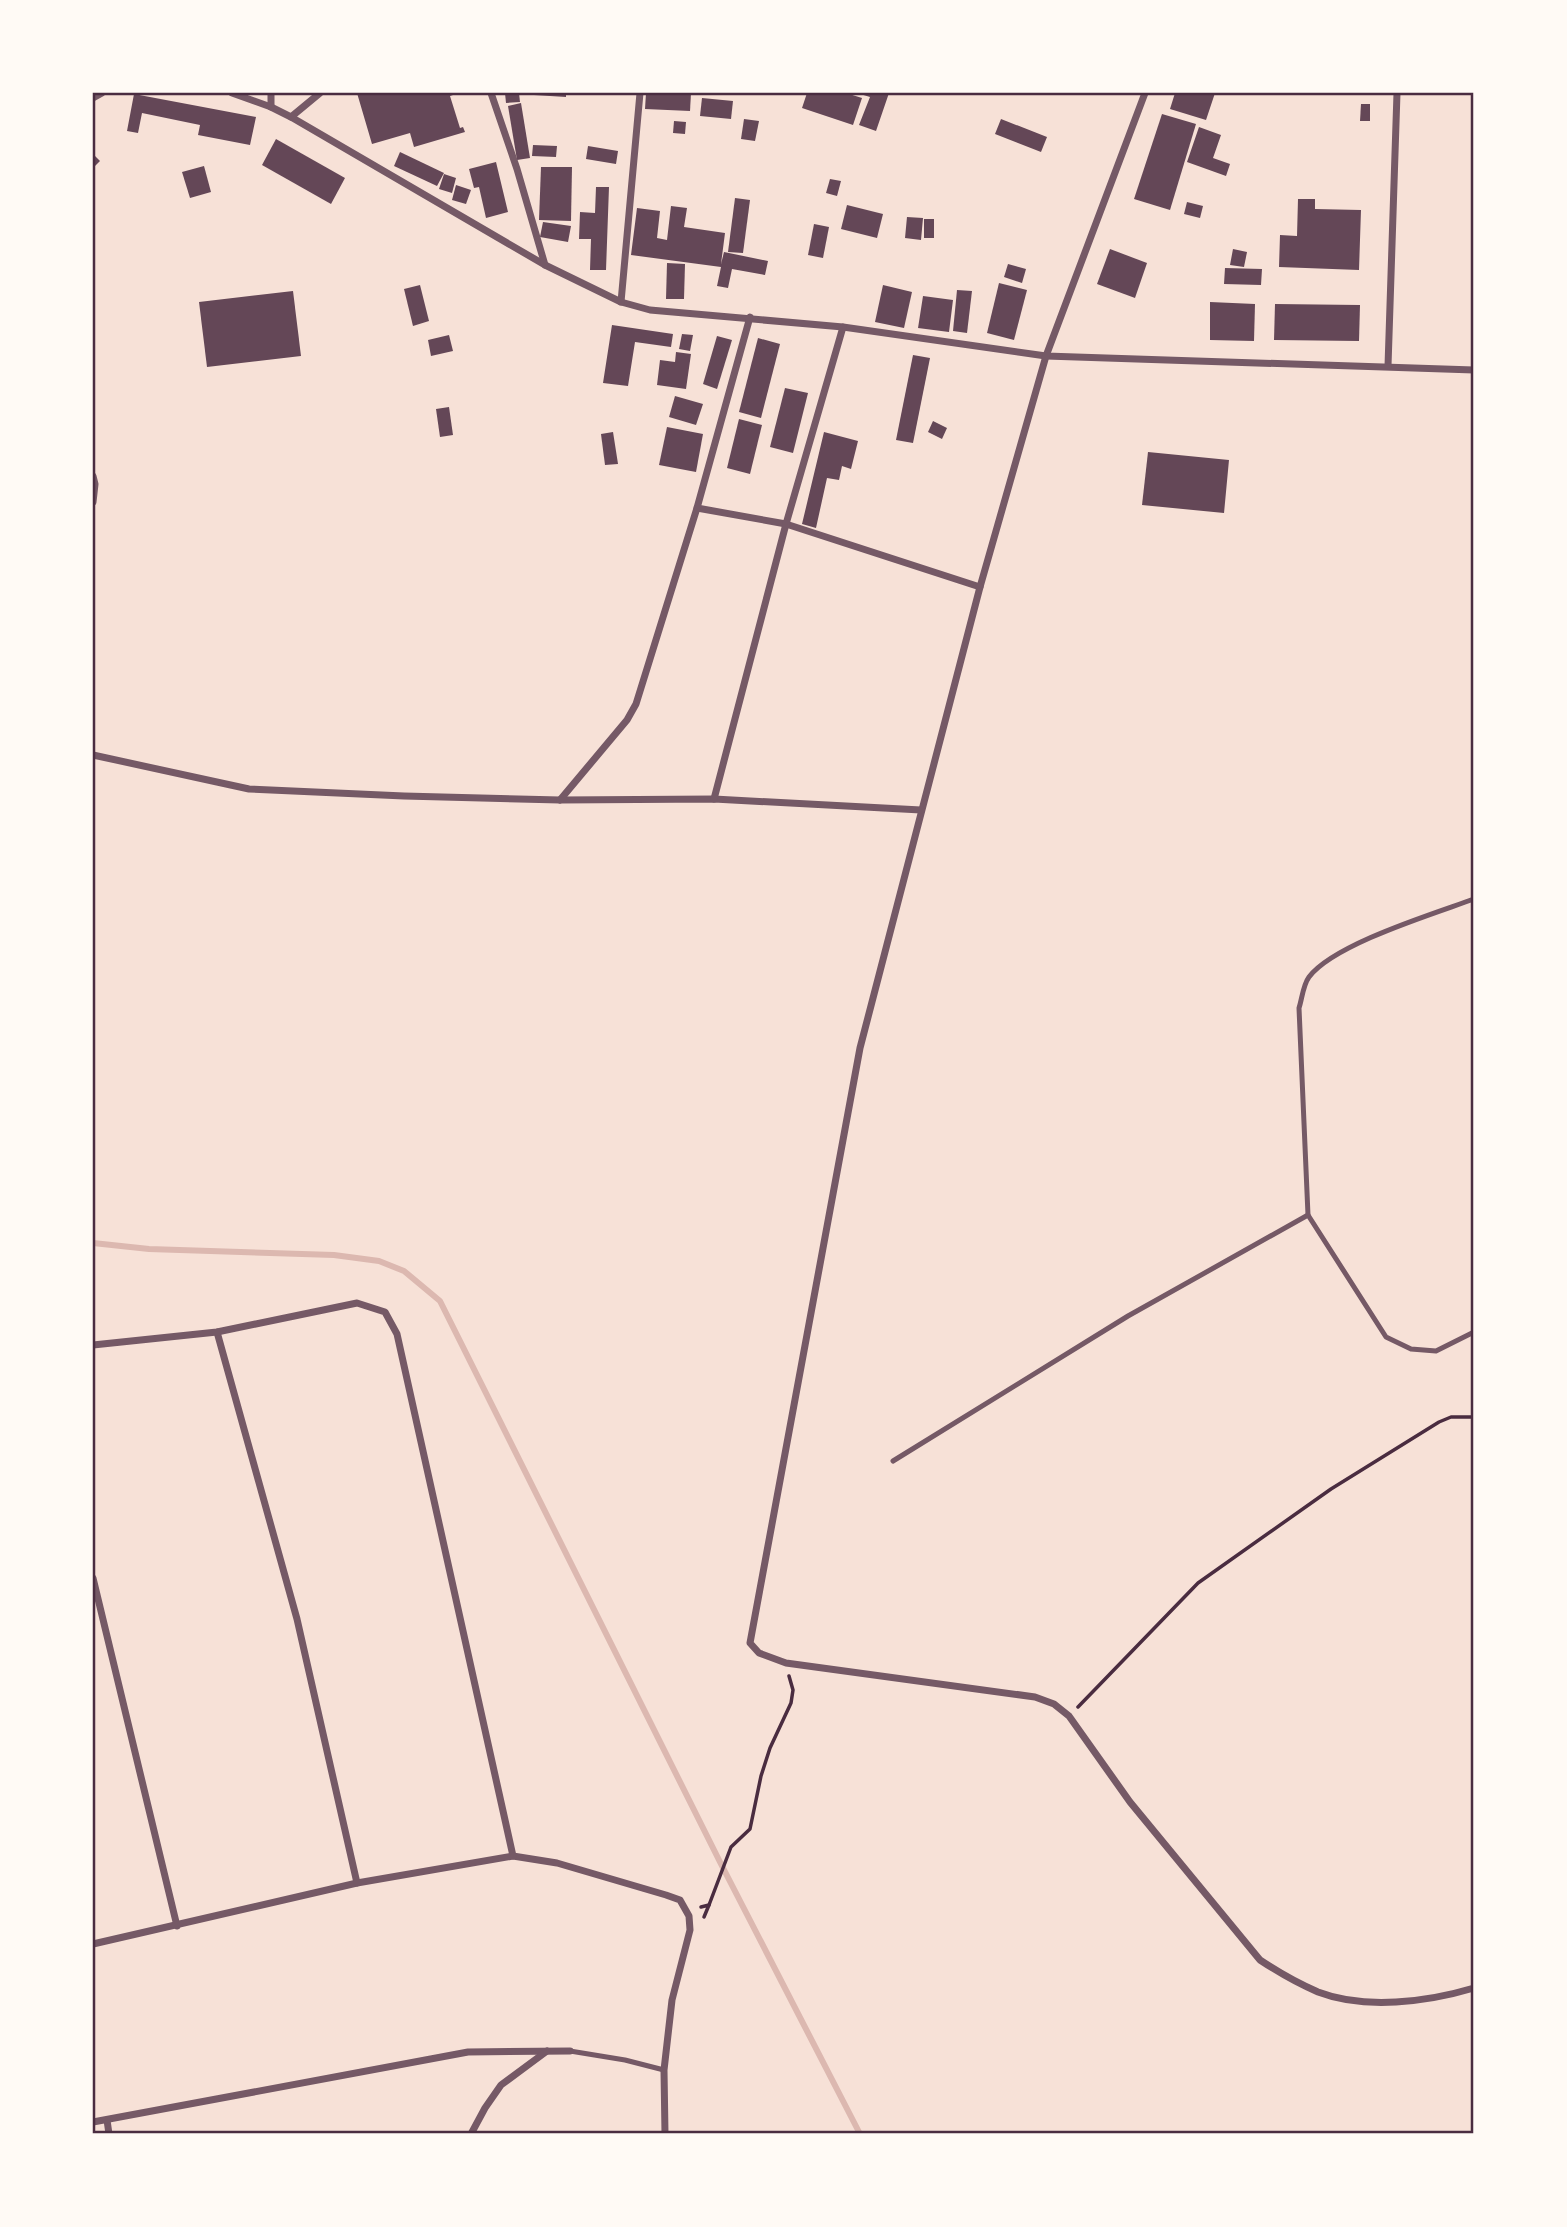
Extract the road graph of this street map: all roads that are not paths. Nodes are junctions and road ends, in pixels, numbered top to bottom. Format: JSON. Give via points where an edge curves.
{"nodes":[{"id":1,"x":102,"y":93,"type":"edge"},
{"id":2,"x":232,"y":93,"type":"edge"},
{"id":3,"x":271,"y":93,"type":"edge"},
{"id":4,"x":320,"y":93,"type":"edge"},
{"id":5,"x":491,"y":93,"type":"edge"},
{"id":6,"x":640,"y":93,"type":"edge"},
{"id":7,"x":1145,"y":93,"type":"edge"},
{"id":8,"x":1397,"y":93,"type":"edge"},
{"id":9,"x":93,"y":98,"type":"edge"},
{"id":10,"x":271,"y":107,"type":"junction"},
{"id":11,"x":291,"y":117,"type":"junction"},
{"id":12,"x":545,"y":265,"type":"junction"},
{"id":13,"x":621,"y":302,"type":"junction"},
{"id":14,"x":750,"y":317,"type":"junction"},
{"id":15,"x":843,"y":327,"type":"junction"},
{"id":16,"x":1046,"y":356,"type":"junction"},
{"id":17,"x":1388,"y":366,"type":"junction"},
{"id":18,"x":1474,"y":370,"type":"edge"},
{"id":19,"x":93,"y":476,"type":"edge"},
{"id":20,"x":93,"y":502,"type":"edge"},
{"id":21,"x":697,"y":508,"type":"junction"},
{"id":22,"x":786,"y":524,"type":"junction"},
{"id":23,"x":980,"y":587,"type":"junction"},
{"id":24,"x":93,"y":755,"type":"edge"},
{"id":25,"x":714,"y":799,"type":"junction"},
{"id":26,"x":560,"y":800,"type":"junction"},
{"id":27,"x":921,"y":810,"type":"junction"},
{"id":28,"x":1474,"y":899,"type":"edge"},
{"id":29,"x":1308,"y":1215,"type":"junction"},
{"id":30,"x":217,"y":1332,"type":"junction"},
{"id":31,"x":1474,"y":1332,"type":"edge"},
{"id":32,"x":93,"y":1345,"type":"edge"},
{"id":33,"x":893,"y":1461,"type":"dead end"},
{"id":34,"x":93,"y":1578,"type":"edge"},
{"id":35,"x":513,"y":1856,"type":"junction"},
{"id":36,"x":357,"y":1883,"type":"junction"},
{"id":37,"x":177,"y":1926,"type":"junction"},
{"id":38,"x":93,"y":1944,"type":"edge"},
{"id":39,"x":1474,"y":1988,"type":"edge"},
{"id":40,"x":547,"y":2051,"type":"junction"},
{"id":41,"x":570,"y":2051,"type":"joint"},
{"id":42,"x":664,"y":2070,"type":"junction"},
{"id":43,"x":107,"y":2120,"type":"junction"},
{"id":44,"x":93,"y":2122,"type":"edge"},
{"id":45,"x":109,"y":2134,"type":"edge"},
{"id":46,"x":471,"y":2134,"type":"edge"},
{"id":47,"x":665,"y":2134,"type":"edge"}],
"edges":[{"from":1,"to":9,"type":"street"},
{"from":2,"to":10,"type":"street"},
{"from":3,"to":10,"type":"street"},
{"from":4,"to":11,"type":"street"},
{"from":5,"to":12,"type":"street"},
{"from":6,"to":13,"type":"street"},
{"from":7,"to":16,"type":"street"},
{"from":8,"to":17,"type":"street"},
{"from":10,"to":11,"type":"street"},
{"from":11,"to":12,"type":"street"},
{"from":12,"to":13,"type":"street"},
{"from":13,"to":14,"type":"street","via":[[650,310]]},
{"from":14,"to":15,"type":"street"},
{"from":14,"to":21,"type":"street"},
{"from":15,"to":16,"type":"street"},
{"from":15,"to":22,"type":"street"},
{"from":16,"to":17,"type":"street"},
{"from":16,"to":23,"type":"street"},
{"from":17,"to":18,"type":"street"},
{"from":19,"to":20,"type":"street"},
{"from":21,"to":22,"type":"street"},
{"from":21,"to":26,"type":"street","via":[[636,704]]},
{"from":22,"to":23,"type":"street"},
{"from":22,"to":25,"type":"street"},
{"from":23,"to":27,"type":"street"},
{"from":24,"to":26,"type":"street","via":[[249,789]]},
{"from":25,"to":26,"type":"street"},
{"from":25,"to":27,"type":"street"},
{"from":27,"to":39,"type":"street","via":[[860,1048],[750,1643],[759,1653],[782,1661],[1035,1697],[1054,1704],[1069,1716],[1130,1802],[1260,1961],[1320,1993],[1361,2001],[1416,2001]]},
{"from":28,"to":29,"type":"lane","via":[[1325,960],[1307,980],[1299,1008]]},
{"from":29,"to":31,"type":"lane","via":[[1386,1337],[1411,1349],[1436,1351]]},
{"from":29,"to":33,"type":"lane","via":[[1128,1316]]},
{"from":30,"to":32,"type":"street"},
{"from":30,"to":35,"type":"street","via":[[357,1303],[384,1312],[397,1334]]},
{"from":30,"to":36,"type":"street","via":[[297,1619]]},
{"from":34,"to":37,"type":"street"},
{"from":35,"to":36,"type":"street"},
{"from":35,"to":42,"type":"street","via":[[557,1863],[680,1900],[690,1930],[672,2000]]},
{"from":36,"to":37,"type":"street"},
{"from":37,"to":38,"type":"street"},
{"from":40,"to":41,"type":"street"},
{"from":40,"to":43,"type":"street","via":[[468,2052]]},
{"from":40,"to":46,"type":"street","via":[[501,2085]]},
{"from":41,"to":42,"type":"lane"},
{"from":42,"to":47,"type":"street"},
{"from":43,"to":44,"type":"street"},
{"from":43,"to":45,"type":"street"}]}
